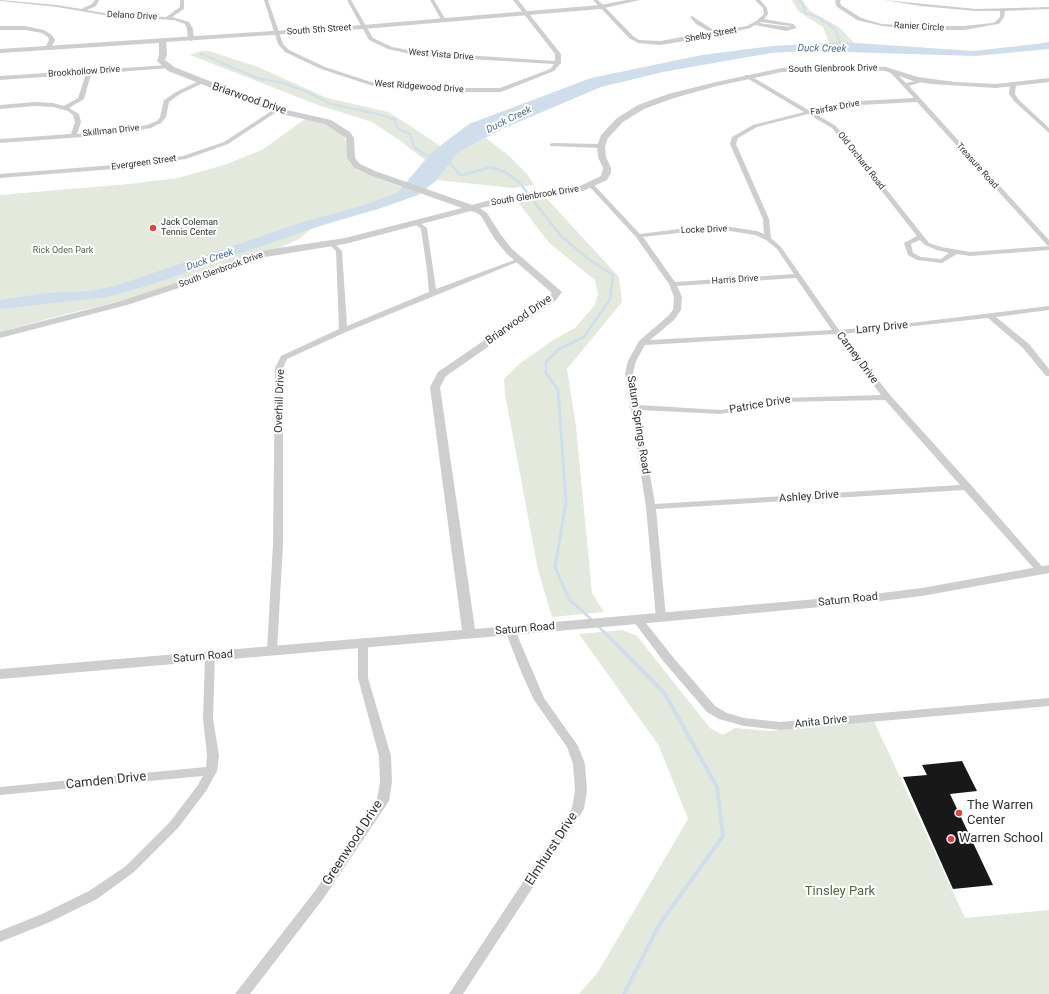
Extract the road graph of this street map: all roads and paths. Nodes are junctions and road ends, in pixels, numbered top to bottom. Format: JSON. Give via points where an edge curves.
{"nodes":[{"id":1,"x":97,"y":0,"type":"edge"},
{"id":2,"x":182,"y":0,"type":"edge"},
{"id":3,"x":266,"y":0,"type":"edge"},
{"id":4,"x":349,"y":0,"type":"edge"},
{"id":5,"x":432,"y":0,"type":"edge"},
{"id":6,"x":516,"y":0,"type":"edge"},
{"id":7,"x":595,"y":0,"type":"edge"},
{"id":8,"x":638,"y":0,"type":"edge"},
{"id":9,"x":757,"y":0,"type":"edge"},
{"id":10,"x":839,"y":0,"type":"edge"},
{"id":11,"x":886,"y":0,"type":"edge"},
{"id":12,"x":1,"y":1,"type":"edge"},
{"id":13,"x":601,"y":6,"type":"junction"},
{"id":14,"x":1049,"y":8,"type":"edge"},
{"id":15,"x":82,"y":10,"type":"junction"},
{"id":16,"x":1003,"y":10,"type":"junction"},
{"id":17,"x":526,"y":13,"type":"junction"},
{"id":18,"x":692,"y":17,"type":"dead end"},
{"id":19,"x":168,"y":18,"type":"junction"},
{"id":20,"x":444,"y":20,"type":"junction"},
{"id":21,"x":761,"y":20,"type":"junction"},
{"id":22,"x":755,"y":24,"type":"junction"},
{"id":23,"x":363,"y":27,"type":"junction"},
{"id":24,"x":0,"y":28,"type":"edge"},
{"id":25,"x":278,"y":33,"type":"junction"},
{"id":26,"x":716,"y":34,"type":"junction"},
{"id":27,"x":192,"y":39,"type":"junction"},
{"id":28,"x":162,"y":41,"type":"junction"},
{"id":29,"x":48,"y":48,"type":"junction"},
{"id":30,"x":0,"y":51,"type":"edge"},
{"id":31,"x":558,"y":62,"type":"junction"},
{"id":32,"x":168,"y":67,"type":"junction"},
{"id":33,"x":89,"y":72,"type":"junction"},
{"id":34,"x":892,"y":72,"type":"junction"},
{"id":35,"x":747,"y":76,"type":"junction"},
{"id":36,"x":0,"y":78,"type":"edge"},
{"id":37,"x":923,"y":80,"type":"junction"},
{"id":38,"x":1049,"y":80,"type":"edge"},
{"id":39,"x":201,"y":82,"type":"junction"},
{"id":40,"x":1013,"y":84,"type":"junction"},
{"id":41,"x":905,"y":86,"type":"junction"},
{"id":42,"x":917,"y":100,"type":"junction"},
{"id":43,"x":0,"y":106,"type":"edge"},
{"id":44,"x":65,"y":108,"type":"junction"},
{"id":45,"x":276,"y":110,"type":"junction"},
{"id":46,"x":811,"y":112,"type":"junction"},
{"id":47,"x":1049,"y":131,"type":"edge"},
{"id":48,"x":74,"y":135,"type":"junction"},
{"id":49,"x":0,"y":141,"type":"edge"},
{"id":50,"x":552,"y":145,"type":"dead end"},
{"id":51,"x":601,"y":146,"type":"junction"},
{"id":52,"x":0,"y":176,"type":"edge"},
{"id":53,"x":591,"y":185,"type":"junction"},
{"id":54,"x":471,"y":207,"type":"junction"},
{"id":55,"x":416,"y":222,"type":"junction"},
{"id":56,"x":638,"y":236,"type":"junction"},
{"id":57,"x":920,"y":237,"type":"junction"},
{"id":58,"x":768,"y":239,"type":"junction"},
{"id":59,"x":332,"y":243,"type":"junction"},
{"id":60,"x":1049,"y":244,"type":"edge"},
{"id":61,"x":1049,"y":248,"type":"edge"},
{"id":62,"x":955,"y":252,"type":"junction"},
{"id":63,"x":519,"y":260,"type":"junction"},
{"id":64,"x":798,"y":276,"type":"junction"},
{"id":65,"x":673,"y":284,"type":"junction"},
{"id":66,"x":433,"y":294,"type":"junction"},
{"id":67,"x":1049,"y":308,"type":"edge"},
{"id":68,"x":989,"y":315,"type":"junction"},
{"id":69,"x":343,"y":330,"type":"junction"},
{"id":70,"x":838,"y":332,"type":"junction"},
{"id":71,"x":0,"y":335,"type":"edge"},
{"id":72,"x":642,"y":343,"type":"junction"},
{"id":73,"x":1049,"y":374,"type":"edge"},
{"id":74,"x":887,"y":397,"type":"junction"},
{"id":75,"x":633,"y":407,"type":"junction"},
{"id":76,"x":968,"y":487,"type":"junction"},
{"id":77,"x":651,"y":507,"type":"junction"},
{"id":78,"x":1045,"y":569,"type":"edge"},
{"id":79,"x":662,"y":618,"type":"junction"},
{"id":80,"x":638,"y":620,"type":"junction"},
{"id":81,"x":510,"y":630,"type":"junction"},
{"id":82,"x":469,"y":633,"type":"junction"},
{"id":83,"x":363,"y":644,"type":"junction"},
{"id":84,"x":272,"y":650,"type":"junction"},
{"id":85,"x":210,"y":656,"type":"junction"},
{"id":86,"x":0,"y":674,"type":"edge"},
{"id":87,"x":1049,"y":702,"type":"edge"},
{"id":88,"x":211,"y":771,"type":"junction"},
{"id":89,"x":0,"y":791,"type":"edge"},
{"id":90,"x":0,"y":936,"type":"edge"},
{"id":91,"x":242,"y":994,"type":"edge"},
{"id":92,"x":456,"y":994,"type":"edge"}],
"edges":[{"from":1,"to":15,"type":"street","via":[[94,5]]},
{"from":2,"to":19,"type":"street","via":[[182,8]]},
{"from":3,"to":25,"type":"street","name":"West Ridgewood Drive"},
{"from":4,"to":23,"type":"street","name":"West Vista Drive"},
{"from":5,"to":20,"type":"street"},
{"from":6,"to":17,"type":"street"},
{"from":7,"to":13,"type":"street","name":"Shelby Street"},
{"from":8,"to":13,"type":"street","name":"South 5th Street"},
{"from":9,"to":21,"type":"street","via":[[765,8],[766,14]]},
{"from":10,"to":16,"type":"street","name":"Ranier Circle","via":[[839,6],[859,19],[882,25],[924,29],[965,28],[997,23],[1002,17]]},
{"from":11,"to":16,"type":"street","via":[[944,8]]},
{"from":12,"to":15,"type":"street","name":"Delano Drive"},
{"from":13,"to":17,"type":"street","name":"South 5th Street"},
{"from":13,"to":26,"type":"street","name":"Shelby Street","via":[[638,41],[660,43]]},
{"from":14,"to":16,"type":"street"},
{"from":15,"to":19,"type":"street","name":"Delano Drive","via":[[115,16]]},
{"from":17,"to":20,"type":"street","name":"South 5th Street"},
{"from":17,"to":31,"type":"street","via":[[558,54]]},
{"from":18,"to":26,"type":"street"},
{"from":19,"to":27,"type":"street","name":"Delano Drive","via":[[187,23]]},
{"from":20,"to":23,"type":"street","name":"South 5th Street"},
{"from":21,"to":22,"type":"street","name":"Shelby Street"},
{"from":21,"to":22,"type":"street","via":[[791,25],[794,28]]},
{"from":22,"to":26,"type":"street","name":"Shelby Street"},
{"from":23,"to":25,"type":"street","name":"South 5th Street"},
{"from":23,"to":31,"type":"street","name":"West Vista Drive","via":[[371,39],[382,45],[419,54]]},
{"from":24,"to":29,"type":"street","via":[[25,28],[44,32],[52,40]]},
{"from":25,"to":27,"type":"street","name":"South 5th Street"},
{"from":25,"to":31,"type":"street","name":"West Ridgewood Drive","via":[[281,44],[287,51],[304,60],[357,80],[392,86],[502,90],[552,70]]},
{"from":27,"to":28,"type":"street","name":"South 5th Street"},
{"from":28,"to":29,"type":"street","name":"South 5th Street"},
{"from":28,"to":32,"type":"street","via":[[161,61]]},
{"from":29,"to":30,"type":"street","name":"South 5th Street"},
{"from":32,"to":33,"type":"street","name":"Brookhollow Drive"},
{"from":32,"to":39,"type":"street","name":"Briarwood Drive"},
{"from":33,"to":36,"type":"street","name":"Brookhollow Drive"},
{"from":33,"to":44,"type":"street","via":[[81,99]]},
{"from":34,"to":35,"type":"street","name":"South Glenbrook Drive","via":[[878,68],[816,68]]},
{"from":34,"to":37,"type":"street","name":"South Glenbrook Drive"},
{"from":34,"to":41,"type":"street","name":"Treasure Road"},
{"from":35,"to":46,"type":"street","name":"Old Orchard Road"},
{"from":35,"to":51,"type":"street","name":"South Glenbrook Drive","via":[[685,92],[641,107],[610,129]]},
{"from":37,"to":40,"type":"street","name":"South Glenbrook Drive","via":[[996,86]]},
{"from":37,"to":41,"type":"street"},
{"from":38,"to":40,"type":"street","name":"South Glenbrook Drive"},
{"from":39,"to":45,"type":"street","name":"Briarwood Drive"},
{"from":39,"to":48,"type":"street","name":"Skillman Drive","via":[[166,101],[163,117],[149,127]]},
{"from":40,"to":47,"type":"street","via":[[1012,94],[1016,100]]},
{"from":41,"to":42,"type":"street","name":"Treasure Road"},
{"from":42,"to":46,"type":"street","name":"Fairfax Drive","via":[[860,103]]},
{"from":42,"to":60,"type":"street","name":"Treasure Road"},
{"from":43,"to":44,"type":"street","via":[[34,104]]},
{"from":44,"to":48,"type":"street","via":[[76,114],[78,122]]},
{"from":45,"to":52,"type":"street","name":"Evergreen Street","via":[[226,143],[184,158],[155,163]]},
{"from":45,"to":54,"type":"street","name":"Briarwood Drive","via":[[317,118],[340,127],[350,138],[351,158],[357,166]]},
{"from":46,"to":57,"type":"street","name":"Old Orchard Road","via":[[834,127],[845,139]]},
{"from":46,"to":58,"type":"street","name":"Fairfax Drive","via":[[755,126],[743,131],[733,144],[766,219]]},
{"from":48,"to":49,"type":"street","name":"Skillman Drive"},
{"from":50,"to":51,"type":"street"},
{"from":51,"to":53,"type":"street","name":"South Glenbrook Drive","via":[[607,172],[604,178]]},
{"from":53,"to":54,"type":"street","name":"South Glenbrook Drive"},
{"from":53,"to":56,"type":"street","name":"Saturn Springs Road"},
{"from":54,"to":55,"type":"street","name":"South Glenbrook Drive"},
{"from":54,"to":63,"type":"street","name":"Briarwood Drive","via":[[484,215],[497,236]]},
{"from":55,"to":59,"type":"street","name":"South Glenbrook Drive"},
{"from":55,"to":66,"type":"street","via":[[424,228]]},
{"from":56,"to":58,"type":"street","name":"Locke Drive","via":[[730,229],[757,234]]},
{"from":56,"to":65,"type":"street","name":"Saturn Springs Road"},
{"from":57,"to":62,"type":"street","name":"Old Orchard Road","via":[[927,244]]},
{"from":57,"to":62,"type":"street","via":[[907,243],[910,254],[919,259],[942,261]]},
{"from":58,"to":64,"type":"street","name":"Carney Drive","via":[[779,248]]},
{"from":59,"to":69,"type":"street","via":[[339,251]]},
{"from":59,"to":71,"type":"street","name":"South Glenbrook Drive","via":[[250,257],[188,282],[124,303]]},
{"from":61,"to":62,"type":"street","name":"Old Orchard Road","via":[[970,254]]},
{"from":63,"to":66,"type":"street","name":"Overhill Drive"},
{"from":63,"to":82,"type":"street","name":"Briarwood Drive","via":[[557,292],[553,298],[442,374],[435,387]]},
{"from":64,"to":65,"type":"street","name":"Harris Drive"},
{"from":64,"to":70,"type":"street","name":"Carney Drive"},
{"from":65,"to":72,"type":"street","name":"Saturn Springs Road","via":[[678,297],[677,310]]},
{"from":66,"to":69,"type":"street","name":"Overhill Drive"},
{"from":67,"to":68,"type":"street","name":"Larry Drive"},
{"from":68,"to":70,"type":"street","name":"Larry Drive"},
{"from":68,"to":73,"type":"street","via":[[1026,346]]},
{"from":69,"to":84,"type":"street","name":"Overhill Drive","via":[[284,358],[279,368],[278,544]]},
{"from":70,"to":72,"type":"street","name":"Larry Drive"},
{"from":70,"to":74,"type":"street","name":"Carney Drive"},
{"from":72,"to":75,"type":"street","name":"Saturn Springs Road","via":[[632,361],[629,373]]},
{"from":74,"to":75,"type":"street","name":"Patrice Drive","via":[[782,400],[721,412]]},
{"from":74,"to":76,"type":"street","name":"Carney Drive"},
{"from":75,"to":77,"type":"street","name":"Saturn Springs Road"},
{"from":76,"to":77,"type":"street","name":"Ashley Drive"},
{"from":76,"to":78,"type":"street","name":"Carney Drive"},
{"from":77,"to":79,"type":"street","name":"Saturn Springs Road"},
{"from":78,"to":79,"type":"street","name":"Saturn Road","via":[[922,592]]},
{"from":79,"to":80,"type":"street","name":"Saturn Road"},
{"from":80,"to":81,"type":"street","name":"Saturn Road"},
{"from":80,"to":87,"type":"street","name":"Anita Drive","via":[[711,709],[722,716],[744,722],[780,726]]},
{"from":81,"to":82,"type":"street","name":"Saturn Road"},
{"from":81,"to":92,"type":"street","name":"Elmhurst Drive","via":[[538,700],[572,746],[579,764],[581,790],[578,809]]},
{"from":82,"to":83,"type":"street","name":"Saturn Road"},
{"from":83,"to":84,"type":"street","name":"Saturn Road"},
{"from":83,"to":91,"type":"street","name":"Greenwood Drive","via":[[363,678],[385,756],[386,782],[383,801],[319,895]]},
{"from":84,"to":85,"type":"street","name":"Saturn Road"},
{"from":85,"to":86,"type":"street","name":"Saturn Road"},
{"from":85,"to":88,"type":"street","via":[[208,719],[213,755]]},
{"from":88,"to":89,"type":"street","name":"Camden Drive"},
{"from":88,"to":90,"type":"street","via":[[202,788],[174,824],[130,869],[93,895],[46,918]]}]}
